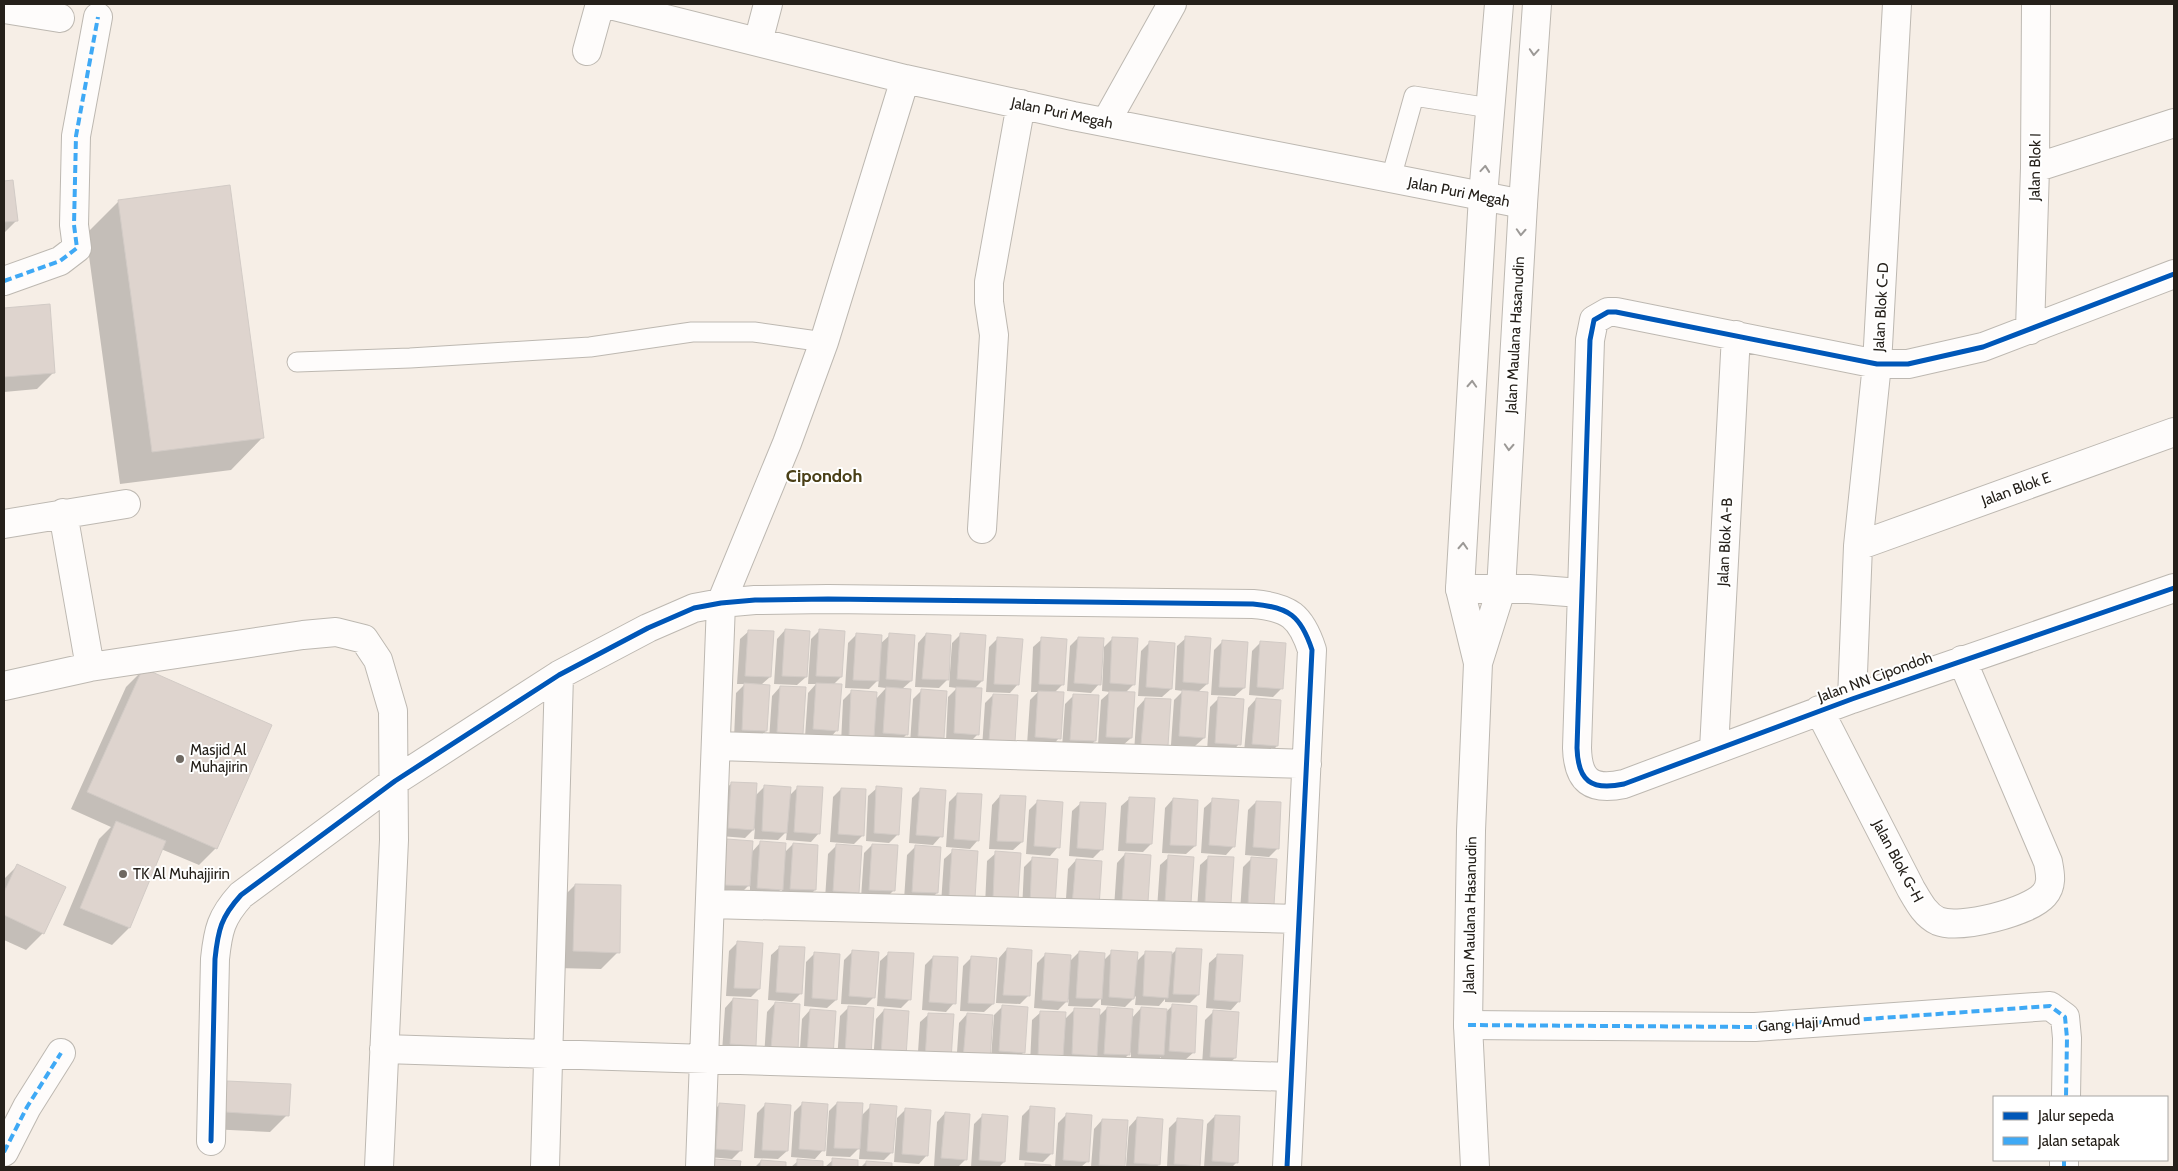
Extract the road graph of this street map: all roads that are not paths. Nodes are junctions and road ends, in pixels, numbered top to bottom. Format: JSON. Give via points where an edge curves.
{"nodes":[{"id":1,"x":5,"y":4,"type":"edge"},
{"id":2,"x":600,"y":4,"type":"edge"},
{"id":3,"x":606,"y":4,"type":"edge"},
{"id":4,"x":768,"y":4,"type":"edge"},
{"id":5,"x":1172,"y":4,"type":"edge"},
{"id":6,"x":1499,"y":4,"type":"edge"},
{"id":7,"x":1537,"y":4,"type":"edge"},
{"id":8,"x":1897,"y":4,"type":"edge"},
{"id":9,"x":2036,"y":4,"type":"edge"},
{"id":10,"x":4,"y":9,"type":"edge"},
{"id":11,"x":98,"y":17,"type":"dead end"},
{"id":12,"x":60,"y":18,"type":"dead end"},
{"id":13,"x":758,"y":42,"type":"junction"},
{"id":14,"x":587,"y":51,"type":"dead end"},
{"id":15,"x":905,"y":79,"type":"junction"},
{"id":16,"x":1021,"y":104,"type":"junction"},
{"id":17,"x":1482,"y":107,"type":"junction"},
{"id":18,"x":1106,"y":122,"type":"junction"},
{"id":19,"x":2174,"y":123,"type":"edge"},
{"id":20,"x":2035,"y":168,"type":"junction"},
{"id":21,"x":1402,"y":180,"type":"junction"},
{"id":22,"x":1474,"y":195,"type":"junction"},
{"id":23,"x":1523,"y":204,"type":"junction"},
{"id":24,"x":2174,"y":274,"type":"edge"},
{"id":25,"x":4,"y":281,"type":"edge"},
{"id":26,"x":2030,"y":330,"type":"junction"},
{"id":27,"x":1736,"y":335,"type":"junction"},
{"id":28,"x":824,"y":342,"type":"junction"},
{"id":29,"x":297,"y":362,"type":"dead end"},
{"id":30,"x":1877,"y":364,"type":"junction"},
{"id":31,"x":2174,"y":432,"type":"edge"},
{"id":32,"x":126,"y":504,"type":"dead end"},
{"id":33,"x":63,"y":513,"type":"junction"},
{"id":34,"x":4,"y":524,"type":"edge"},
{"id":35,"x":982,"y":529,"type":"dead end"},
{"id":36,"x":1858,"y":546,"type":"junction"},
{"id":37,"x":2174,"y":588,"type":"edge"},
{"id":38,"x":1460,"y":589,"type":"junction"},
{"id":39,"x":1501,"y":590,"type":"junction"},
{"id":40,"x":1580,"y":593,"type":"junction"},
{"id":41,"x":721,"y":603,"type":"junction"},
{"id":42,"x":1962,"y":660,"type":"junction"},
{"id":43,"x":1478,"y":663,"type":"junction"},
{"id":44,"x":90,"y":667,"type":"junction"},
{"id":45,"x":559,"y":675,"type":"junction"},
{"id":46,"x":4,"y":686,"type":"edge"},
{"id":47,"x":1852,"y":699,"type":"junction"},
{"id":48,"x":1819,"y":710,"type":"junction"},
{"id":49,"x":717,"y":746,"type":"junction"},
{"id":50,"x":1714,"y":749,"type":"junction"},
{"id":51,"x":1307,"y":764,"type":"junction"},
{"id":52,"x":395,"y":781,"type":"junction"},
{"id":53,"x":710,"y":904,"type":"junction"},
{"id":54,"x":1298,"y":919,"type":"junction"},
{"id":55,"x":1478,"y":1025,"type":"junction"},
{"id":56,"x":384,"y":1049,"type":"junction"},
{"id":57,"x":61,"y":1053,"type":"dead end"},
{"id":58,"x":548,"y":1054,"type":"junction"},
{"id":59,"x":704,"y":1060,"type":"junction"},
{"id":60,"x":1291,"y":1077,"type":"junction"},
{"id":61,"x":2066,"y":1096,"type":"edge"},
{"id":62,"x":211,"y":1141,"type":"dead end"},
{"id":63,"x":4,"y":1152,"type":"edge"},
{"id":64,"x":379,"y":1167,"type":"edge"},
{"id":65,"x":545,"y":1167,"type":"edge"},
{"id":66,"x":700,"y":1167,"type":"edge"},
{"id":67,"x":1287,"y":1167,"type":"edge"},
{"id":68,"x":1475,"y":1167,"type":"edge"}],
"edges":[{"from":1,"to":10,"type":"street"},
{"from":2,"to":14,"type":"street"},
{"from":3,"to":13,"type":"street","name":"Jalan Puri Megah"},
{"from":4,"to":13,"type":"street"},
{"from":5,"to":18,"type":"street"},
{"from":6,"to":17,"type":"street","name":"Jalan Maulana Hasanudin"},
{"from":7,"to":23,"type":"street","name":"Jalan Maulana Hasanudin","one_way":true},
{"from":8,"to":30,"type":"street","name":"Jalan Blok C-D"},
{"from":9,"to":20,"type":"street","name":"Jalan Blok I"},
{"from":10,"to":12,"type":"street"},
{"from":11,"to":25,"type":"street","via":[[76,136],[76,248],[60,261]]},
{"from":13,"to":15,"type":"street","name":"Jalan Puri Megah"},
{"from":15,"to":16,"type":"street","name":"Jalan Puri Megah"},
{"from":15,"to":28,"type":"street"},
{"from":16,"to":18,"type":"street","name":"Jalan Puri Megah"},
{"from":16,"to":35,"type":"street","via":[[989,282],[994,335]]},
{"from":17,"to":21,"type":"lane","via":[[1414,96]]},
{"from":22,"to":17,"type":"street","name":"Jalan Maulana Hasanudin","one_way":true},
{"from":18,"to":21,"type":"street","name":"Jalan Puri Megah"},
{"from":19,"to":20,"type":"street"},
{"from":20,"to":26,"type":"street","name":"Jalan Blok I"},
{"from":21,"to":22,"type":"street","name":"Jalan Puri Megah"},
{"from":22,"to":23,"type":"street","name":"Jalan Puri Megah"},
{"from":38,"to":22,"type":"street","name":"Jalan Maulana Hasanudin","one_way":true},
{"from":23,"to":39,"type":"street","name":"Jalan Maulana Hasanudin","one_way":true},
{"from":24,"to":26,"type":"street"},
{"from":26,"to":30,"type":"street","via":[[1947,356],[1908,364]]},
{"from":27,"to":30,"type":"street"},
{"from":27,"to":40,"type":"street","via":[[1616,312],[1608,312],[1594,320],[1590,340]]},
{"from":27,"to":50,"type":"street","name":"Jalan Blok A-B"},
{"from":28,"to":29,"type":"lane","via":[[754,332],[692,332],[590,347]]},
{"from":28,"to":41,"type":"street"},
{"from":30,"to":36,"type":"street","name":"Jalan Blok C-D"},
{"from":31,"to":36,"type":"street","name":"Jalan Blok E"},
{"from":32,"to":33,"type":"street"},
{"from":33,"to":34,"type":"street"},
{"from":33,"to":44,"type":"street"},
{"from":36,"to":47,"type":"street","name":"Jalan Blok C-D"},
{"from":37,"to":42,"type":"street","name":"Jalan NN Cipondoh"},
{"from":38,"to":39,"type":"street"},
{"from":38,"to":43,"type":"street","name":"Jalan Maulana Hasanudin"},
{"from":39,"to":40,"type":"street"},
{"from":39,"to":43,"type":"street","name":"Jalan Maulana Hasanudin"},
{"from":40,"to":50,"type":"street","name":"Jalan NN Cipondoh","via":[[1576,748],[1580,770],[1587,780],[1599,787],[1624,784]]},
{"from":41,"to":45,"type":"street","via":[[694,608],[648,628]]},
{"from":41,"to":49,"type":"street"},
{"from":41,"to":51,"type":"street","via":[[828,599],[1271,605],[1293,615],[1306,631],[1312,650]]},
{"from":42,"to":47,"type":"street","name":"Jalan NN Cipondoh"},
{"from":42,"to":48,"type":"street","name":"Jalan Blok G-H","via":[[2048,862],[2050,886],[2044,895],[2034,903],[2006,914],[1966,924],[1938,921],[1927,914]]},
{"from":43,"to":55,"type":"street","name":"Jalan Maulana Hasanudin","via":[[1471,831]]},
{"from":44,"to":46,"type":"street"},
{"from":44,"to":52,"type":"street","via":[[302,635],[336,632],[364,639],[378,660],[393,711]]},
{"from":45,"to":52,"type":"street"},
{"from":45,"to":58,"type":"street"},
{"from":47,"to":48,"type":"street","name":"Jalan NN Cipondoh"},
{"from":48,"to":50,"type":"street","name":"Jalan NN Cipondoh"},
{"from":49,"to":51,"type":"street"},
{"from":49,"to":53,"type":"street"},
{"from":51,"to":54,"type":"street"},
{"from":52,"to":56,"type":"street"},
{"from":52,"to":62,"type":"street","via":[[240,895],[226,911],[218,932],[215,959]]},
{"from":53,"to":54,"type":"street"},
{"from":53,"to":59,"type":"street"},
{"from":54,"to":60,"type":"street"},
{"from":55,"to":61,"type":"street","name":"Gang Haji Amud","via":[[1755,1027],[2050,1006],[2065,1017]]},
{"from":55,"to":68,"type":"street","name":"Jalan Maulana Hasanudin"},
{"from":56,"to":58,"type":"street"},
{"from":56,"to":64,"type":"street"},
{"from":57,"to":63,"type":"street","via":[[27,1107]]},
{"from":58,"to":59,"type":"street"},
{"from":58,"to":65,"type":"street"},
{"from":59,"to":60,"type":"street"},
{"from":59,"to":66,"type":"street"},
{"from":60,"to":67,"type":"street"}]}
